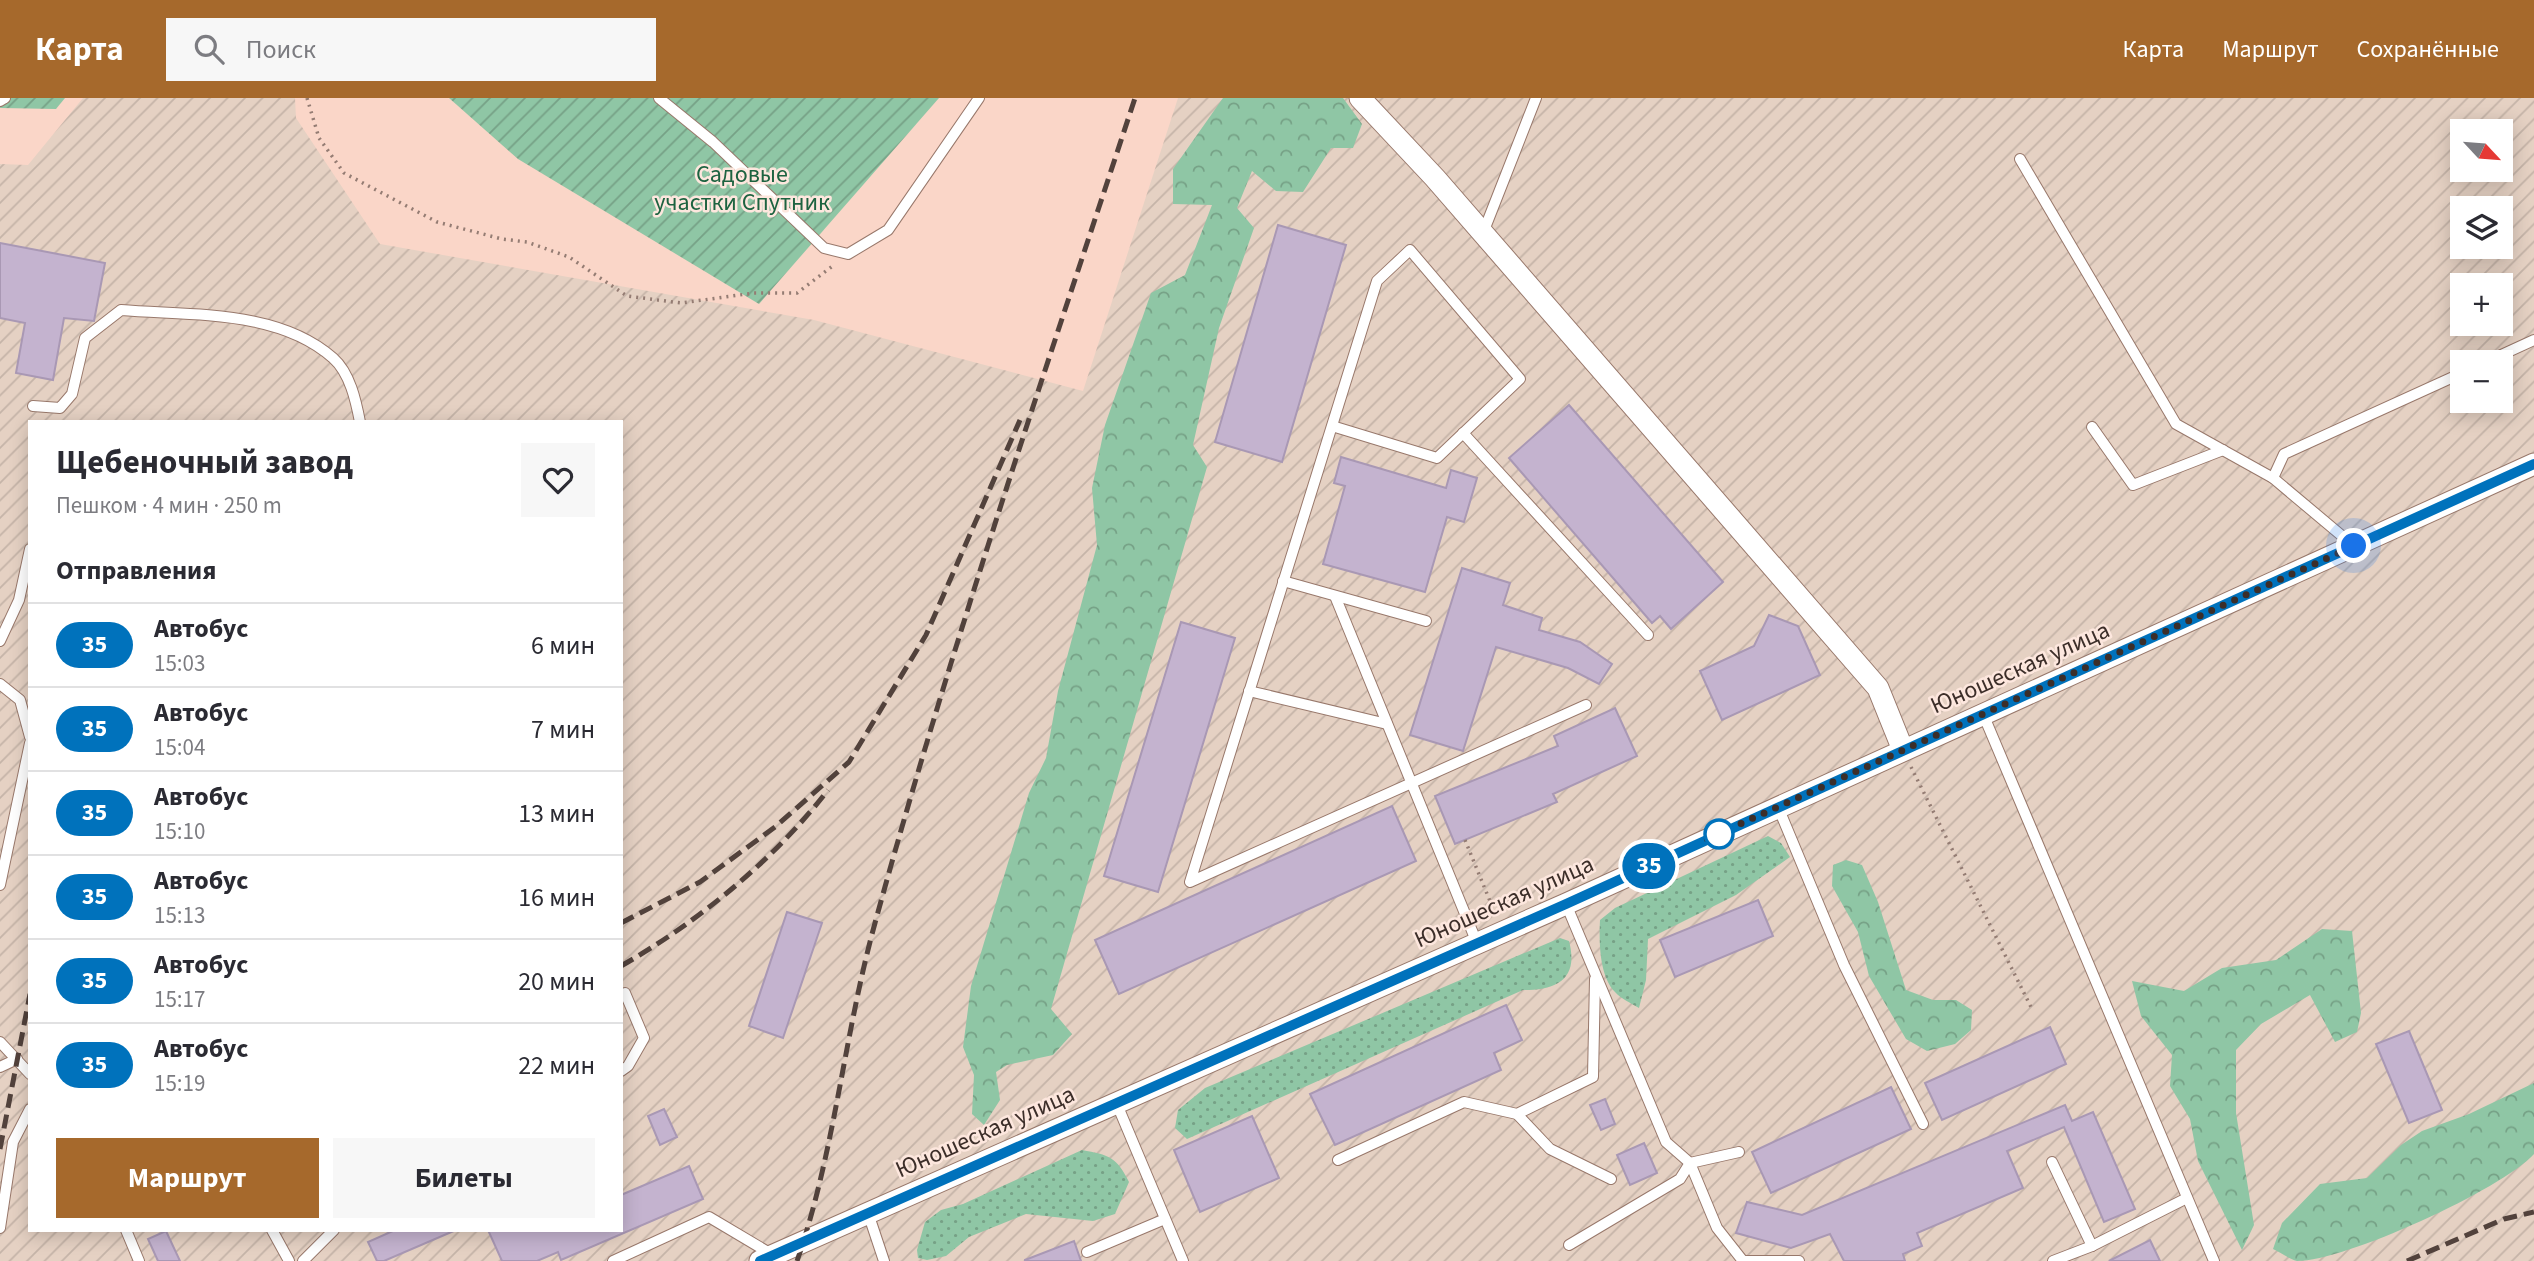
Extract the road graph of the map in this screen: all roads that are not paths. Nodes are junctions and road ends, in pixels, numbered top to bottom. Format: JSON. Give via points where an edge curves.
{"nodes":[{"id":1,"x":5,"y":98,"type":"edge"},
{"id":2,"x":659,"y":98,"type":"edge"},
{"id":3,"x":1360,"y":98,"type":"edge"},
{"id":4,"x":1536,"y":98,"type":"edge"},
{"id":5,"x":977,"y":99,"type":"edge"},
{"id":6,"x":0,"y":101,"type":"edge"},
{"id":7,"x":2020,"y":159,"type":"dead end"},
{"id":8,"x":1483,"y":233,"type":"junction"},
{"id":9,"x":2534,"y":340,"type":"edge"},
{"id":10,"x":2512,"y":350,"type":"edge"},
{"id":11,"x":2450,"y":378,"type":"edge"},
{"id":12,"x":33,"y":406,"type":"dead end"},
{"id":13,"x":360,"y":420,"type":"edge"},
{"id":14,"x":1332,"y":426,"type":"junction"},
{"id":15,"x":2092,"y":427,"type":"dead end"},
{"id":16,"x":1464,"y":433,"type":"junction"},
{"id":17,"x":2223,"y":450,"type":"junction"},
{"id":18,"x":2534,"y":464,"type":"edge"},
{"id":19,"x":2273,"y":478,"type":"junction"},
{"id":20,"x":2354,"y":546,"type":"junction"},
{"id":21,"x":28,"y":558,"type":"edge"},
{"id":22,"x":1283,"y":581,"type":"junction"},
{"id":23,"x":1335,"y":596,"type":"junction"},
{"id":24,"x":1426,"y":621,"type":"dead end"},
{"id":25,"x":1648,"y":635,"type":"dead end"},
{"id":26,"x":0,"y":641,"type":"edge"},
{"id":27,"x":0,"y":684,"type":"edge"},
{"id":28,"x":1249,"y":691,"type":"junction"},
{"id":29,"x":1586,"y":705,"type":"dead end"},
{"id":30,"x":1983,"y":715,"type":"junction"},
{"id":31,"x":1387,"y":724,"type":"junction"},
{"id":32,"x":28,"y":730,"type":"edge"},
{"id":33,"x":1903,"y":750,"type":"junction"},
{"id":34,"x":28,"y":752,"type":"edge"},
{"id":35,"x":1411,"y":783,"type":"junction"},
{"id":36,"x":1778,"y":807,"type":"junction"},
{"id":37,"x":0,"y":885,"type":"edge"},
{"id":38,"x":1566,"y":904,"type":"junction"},
{"id":39,"x":1477,"y":943,"type":"junction"},
{"id":40,"x":1595,"y":973,"type":"junction"},
{"id":41,"x":625,"y":993,"type":"dead end"},
{"id":42,"x":0,"y":1042,"type":"edge"},
{"id":43,"x":17,"y":1059,"type":"junction"},
{"id":44,"x":0,"y":1067,"type":"edge"},
{"id":45,"x":623,"y":1069,"type":"edge"},
{"id":46,"x":28,"y":1072,"type":"edge"},
{"id":47,"x":1115,"y":1102,"type":"junction"},
{"id":48,"x":28,"y":1113,"type":"edge"},
{"id":49,"x":1517,"y":1114,"type":"junction"},
{"id":50,"x":1923,"y":1124,"type":"dead end"},
{"id":51,"x":1739,"y":1152,"type":"dead end"},
{"id":52,"x":1338,"y":1160,"type":"dead end"},
{"id":53,"x":2052,"y":1162,"type":"dead end"},
{"id":54,"x":1690,"y":1163,"type":"junction"},
{"id":55,"x":1611,"y":1179,"type":"dead end"},
{"id":56,"x":2187,"y":1198,"type":"junction"},
{"id":57,"x":868,"y":1213,"type":"junction"},
{"id":58,"x":1165,"y":1219,"type":"junction"},
{"id":59,"x":0,"y":1228,"type":"edge"},
{"id":60,"x":127,"y":1232,"type":"edge"},
{"id":61,"x":273,"y":1232,"type":"edge"},
{"id":62,"x":332,"y":1232,"type":"edge"},
{"id":63,"x":1569,"y":1245,"type":"dead end"},
{"id":64,"x":2092,"y":1245,"type":"junction"},
{"id":65,"x":1087,"y":1252,"type":"dead end"},
{"id":66,"x":766,"y":1258,"type":"edge"},
{"id":67,"x":139,"y":1261,"type":"edge"},
{"id":68,"x":289,"y":1261,"type":"edge"},
{"id":69,"x":303,"y":1261,"type":"edge"},
{"id":70,"x":613,"y":1261,"type":"edge"},
{"id":71,"x":884,"y":1261,"type":"edge"},
{"id":72,"x":1183,"y":1261,"type":"edge"},
{"id":73,"x":1742,"y":1261,"type":"edge"},
{"id":74,"x":1799,"y":1261,"type":"edge"},
{"id":75,"x":2053,"y":1261,"type":"edge"},
{"id":76,"x":2214,"y":1261,"type":"edge"}],
"edges":[{"from":1,"to":6,"type":"lane"},
{"from":2,"to":5,"type":"lane","via":[[713,142],[824,248],[848,254],[888,230]]},
{"from":3,"to":8,"type":"street"},
{"from":4,"to":8,"type":"lane"},
{"from":7,"to":17,"type":"lane","via":[[2176,424]]},
{"from":8,"to":33,"type":"street","via":[[1878,688]]},
{"from":9,"to":10,"type":"lane"},
{"from":11,"to":19,"type":"lane","via":[[2284,454]]},
{"from":12,"to":13,"type":"lane","via":[[60,408],[72,394],[85,338],[121,310],[256,321],[301,336],[335,359],[354,393]]},
{"from":14,"to":16,"type":"lane","via":[[1437,458]]},
{"from":14,"to":16,"type":"lane","via":[[1377,281],[1410,250],[1520,379]]},
{"from":14,"to":22,"type":"lane"},
{"from":15,"to":17,"type":"lane","via":[[2133,485]]},
{"from":16,"to":25,"type":"lane"},
{"from":17,"to":19,"type":"lane"},
{"from":18,"to":20,"type":"street","name":"Юношеская улица"},
{"from":19,"to":20,"type":"lane"},
{"from":20,"to":30,"type":"street","name":"Юношеская улица"},
{"from":21,"to":26,"type":"lane","via":[[19,600]]},
{"from":22,"to":23,"type":"lane"},
{"from":22,"to":28,"type":"lane"},
{"from":23,"to":24,"type":"lane"},
{"from":23,"to":31,"type":"lane"},
{"from":27,"to":32,"type":"lane","via":[[20,700]]},
{"from":28,"to":31,"type":"lane"},
{"from":28,"to":35,"type":"lane","via":[[1190,882]]},
{"from":29,"to":35,"type":"lane"},
{"from":30,"to":33,"type":"street","name":"Юношеская улица"},
{"from":30,"to":56,"type":"lane"},
{"from":31,"to":35,"type":"lane"},
{"from":33,"to":36,"type":"street","name":"Юношеская улица"},
{"from":34,"to":37,"type":"lane"},
{"from":35,"to":39,"type":"lane"},
{"from":36,"to":38,"type":"street","name":"Юношеская улица"},
{"from":36,"to":50,"type":"lane","via":[[1844,965]]},
{"from":38,"to":39,"type":"street","name":"Юношеская улица"},
{"from":38,"to":40,"type":"lane"},
{"from":39,"to":47,"type":"street","name":"Юношеская улица"},
{"from":40,"to":49,"type":"lane","via":[[1593,1077]]},
{"from":40,"to":54,"type":"lane","via":[[1665,1142]]},
{"from":41,"to":45,"type":"lane","via":[[644,1038]]},
{"from":42,"to":43,"type":"lane"},
{"from":43,"to":44,"type":"lane"},
{"from":43,"to":46,"type":"lane"},
{"from":47,"to":57,"type":"street","name":"Юношеская улица"},
{"from":47,"to":58,"type":"lane"},
{"from":48,"to":59,"type":"lane","via":[[13,1142]]},
{"from":49,"to":52,"type":"lane","via":[[1464,1102]]},
{"from":49,"to":55,"type":"lane","via":[[1550,1149]]},
{"from":51,"to":54,"type":"lane"},
{"from":53,"to":64,"type":"lane"},
{"from":54,"to":63,"type":"lane","via":[[1680,1179]]},
{"from":54,"to":73,"type":"lane","via":[[1717,1228]]},
{"from":56,"to":64,"type":"lane"},
{"from":56,"to":76,"type":"lane"},
{"from":57,"to":66,"type":"street","name":"Юношеская улица"},
{"from":57,"to":71,"type":"lane"},
{"from":58,"to":65,"type":"lane"},
{"from":58,"to":72,"type":"lane"},
{"from":60,"to":67,"type":"lane"},
{"from":61,"to":68,"type":"lane"},
{"from":62,"to":69,"type":"lane"},
{"from":64,"to":75,"type":"lane"},
{"from":66,"to":70,"type":"lane","via":[[709,1217]]},
{"from":73,"to":74,"type":"lane"}]}
